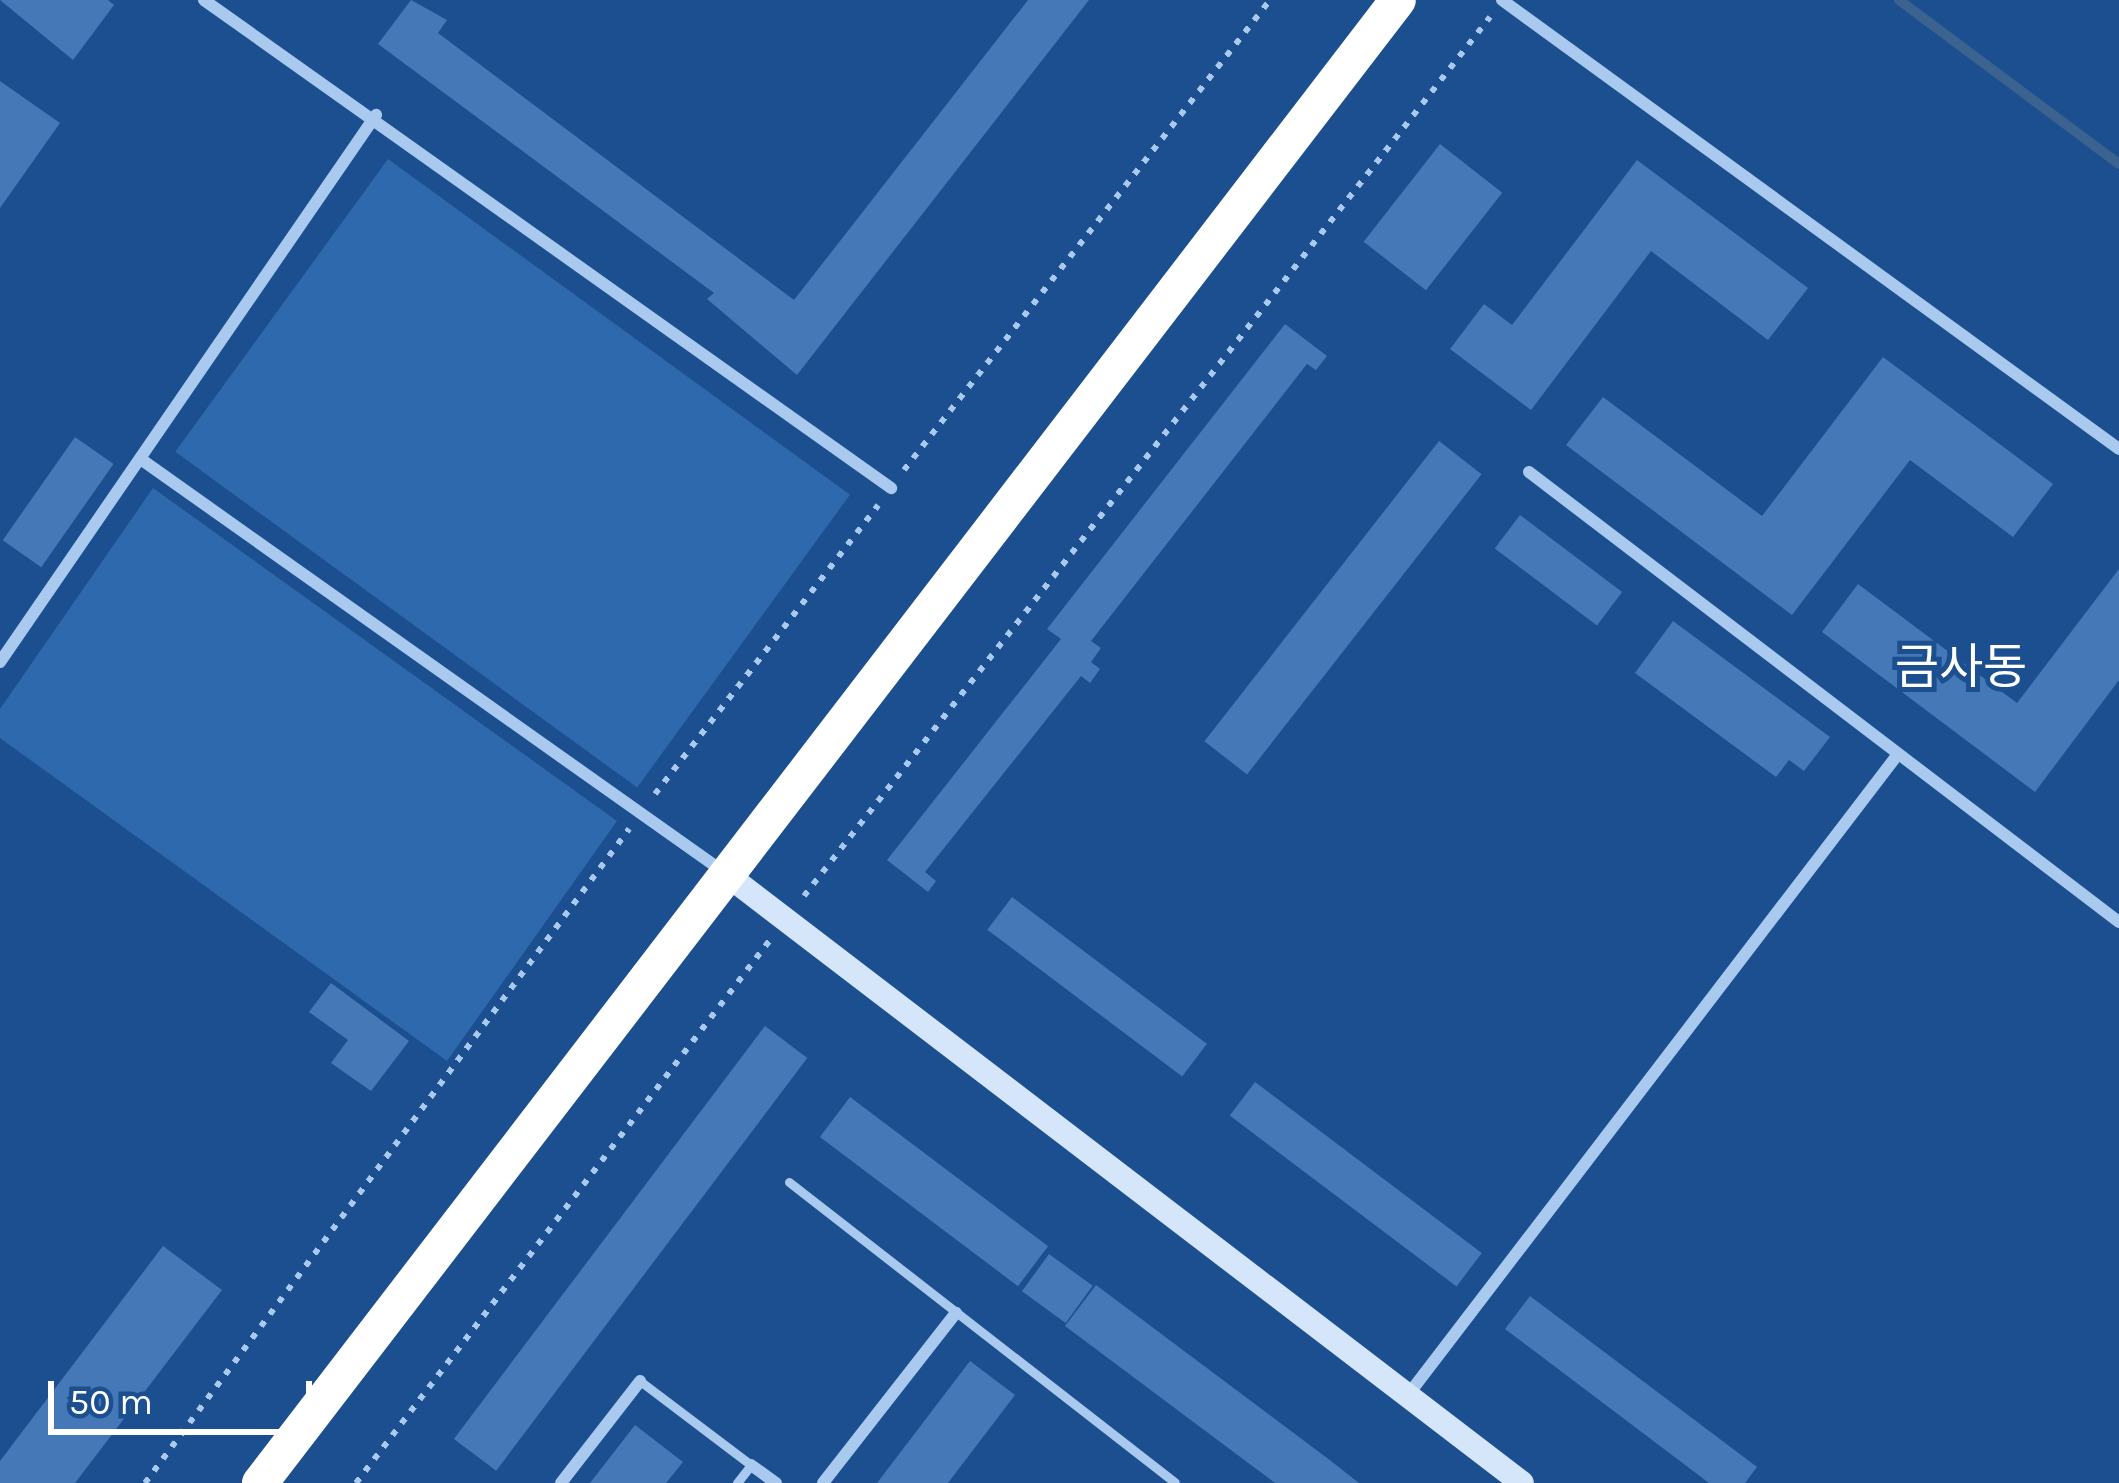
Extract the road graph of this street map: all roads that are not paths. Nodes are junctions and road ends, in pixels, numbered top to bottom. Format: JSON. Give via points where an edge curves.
{"nodes":[{"id":1,"x":205,"y":0,"type":"edge"},
{"id":2,"x":1398,"y":0,"type":"edge"},
{"id":3,"x":1502,"y":0,"type":"edge"},
{"id":4,"x":376,"y":115,"type":"junction"},
{"id":5,"x":2119,"y":449,"type":"edge"},
{"id":6,"x":142,"y":460,"type":"junction"},
{"id":7,"x":1529,"y":472,"type":"dead end"},
{"id":8,"x":891,"y":488,"type":"road end"},
{"id":9,"x":0,"y":662,"type":"edge"},
{"id":10,"x":1898,"y":754,"type":"junction"},
{"id":11,"x":726,"y":874,"type":"junction"},
{"id":12,"x":2119,"y":922,"type":"edge"},
{"id":13,"x":789,"y":1182,"type":"dead end"},
{"id":14,"x":956,"y":1313,"type":"junction"},
{"id":15,"x":640,"y":1381,"type":"joint"},
{"id":16,"x":1408,"y":1396,"type":"junction"},
{"id":17,"x":751,"y":1465,"type":"junction"},
{"id":18,"x":260,"y":1483,"type":"edge"},
{"id":19,"x":561,"y":1483,"type":"edge"},
{"id":20,"x":737,"y":1483,"type":"edge"},
{"id":21,"x":776,"y":1483,"type":"edge"},
{"id":22,"x":824,"y":1483,"type":"edge"},
{"id":23,"x":1175,"y":1483,"type":"edge"},
{"id":24,"x":1522,"y":1483,"type":"edge"}],
"edges":[{"from":1,"to":4,"type":"street"},
{"from":2,"to":11,"type":"highway"},
{"from":3,"to":5,"type":"street"},
{"from":4,"to":6,"type":"street"},
{"from":4,"to":8,"type":"street"},
{"from":6,"to":9,"type":"street"},
{"from":6,"to":11,"type":"street"},
{"from":7,"to":10,"type":"street"},
{"from":10,"to":12,"type":"street"},
{"from":10,"to":16,"type":"street"},
{"from":11,"to":16,"type":"street"},
{"from":11,"to":18,"type":"highway"},
{"from":13,"to":14,"type":"lane"},
{"from":14,"to":22,"type":"street"},
{"from":14,"to":23,"type":"lane"},
{"from":15,"to":17,"type":"lane"},
{"from":15,"to":19,"type":"street"},
{"from":16,"to":24,"type":"street"},
{"from":17,"to":20,"type":"lane"},
{"from":17,"to":21,"type":"street"}]}
